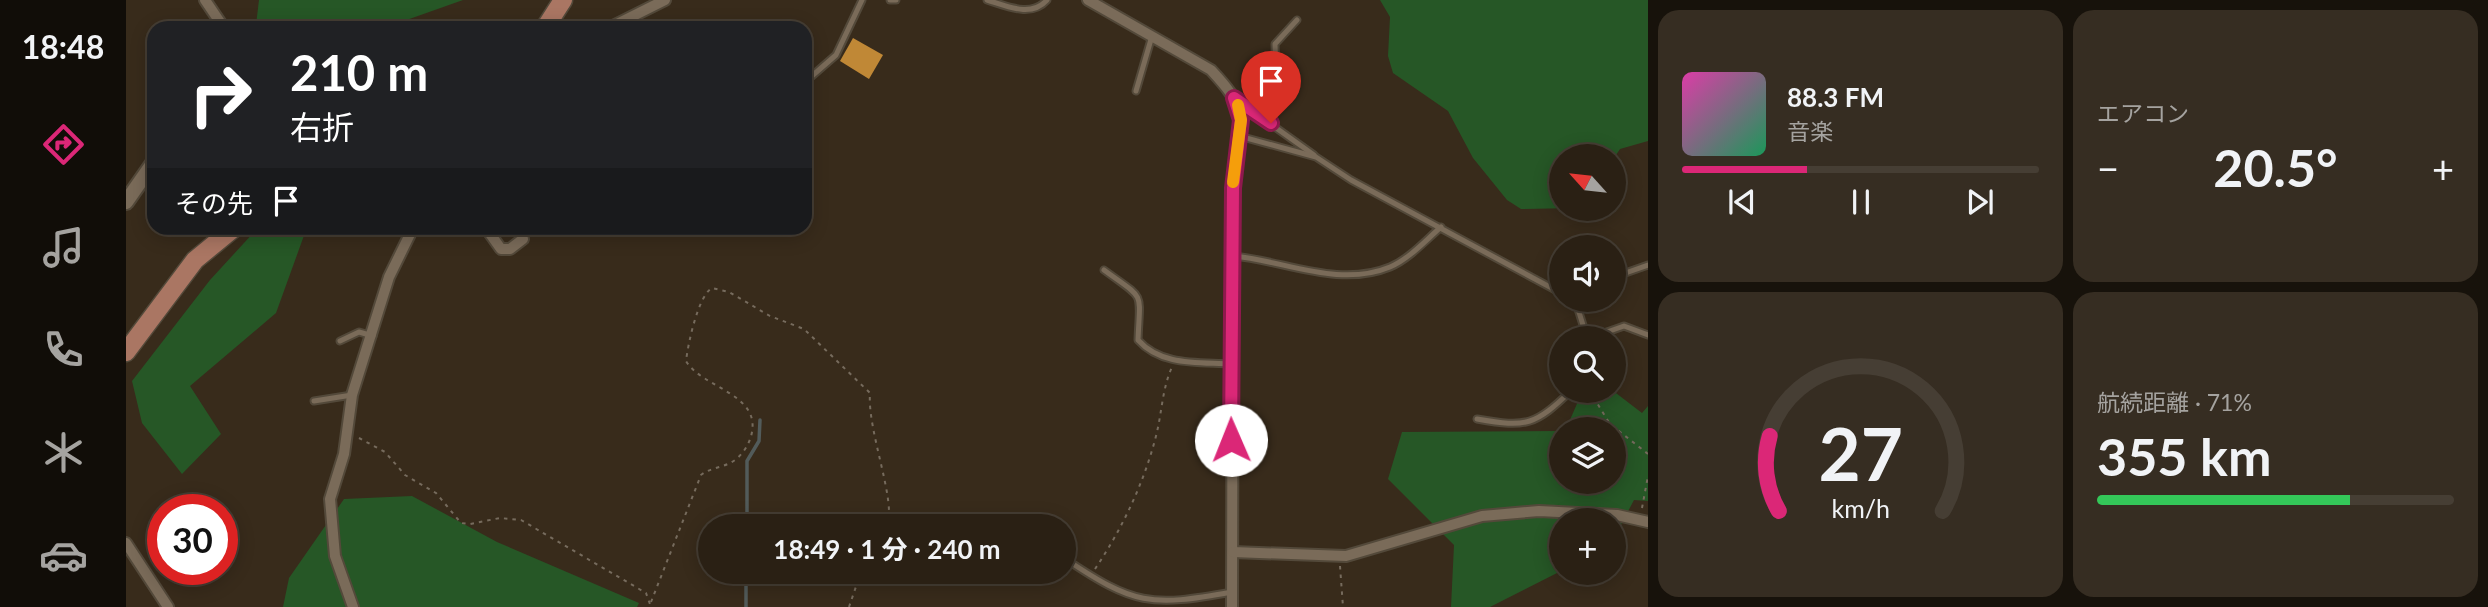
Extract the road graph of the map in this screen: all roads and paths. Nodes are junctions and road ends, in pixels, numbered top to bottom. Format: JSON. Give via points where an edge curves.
{"nodes":[{"id":1,"x":205,"y":0,"type":"edge"},
{"id":2,"x":563,"y":0,"type":"edge"},
{"id":3,"x":665,"y":0,"type":"edge"},
{"id":4,"x":863,"y":0,"type":"edge"},
{"id":5,"x":987,"y":0,"type":"edge"},
{"id":6,"x":1047,"y":0,"type":"edge"},
{"id":7,"x":1088,"y":0,"type":"edge"},
{"id":8,"x":1297,"y":20,"type":"dead end"},
{"id":9,"x":219,"y":21,"type":"edge"},
{"id":10,"x":550,"y":21,"type":"edge"},
{"id":11,"x":623,"y":21,"type":"edge"},
{"id":12,"x":1152,"y":36,"type":"junction"},
{"id":13,"x":812,"y":76,"type":"edge"},
{"id":14,"x":1136,"y":91,"type":"dead end"},
{"id":15,"x":1234,"y":98,"type":"junction"},
{"id":16,"x":1255,"y":111,"type":"junction"},
{"id":17,"x":1239,"y":136,"type":"junction"},
{"id":18,"x":1316,"y":157,"type":"junction"},
{"id":19,"x":147,"y":172,"type":"edge"},
{"id":20,"x":126,"y":202,"type":"edge"},
{"id":21,"x":1441,"y":227,"type":"junction"},
{"id":22,"x":225,"y":235,"type":"edge"},
{"id":23,"x":410,"y":235,"type":"edge"},
{"id":24,"x":491,"y":235,"type":"edge"},
{"id":25,"x":523,"y":239,"type":"dead end"},
{"id":26,"x":1232,"y":255,"type":"junction"},
{"id":27,"x":1648,"y":265,"type":"edge"},
{"id":28,"x":1104,"y":270,"type":"dead end"},
{"id":29,"x":1626,"y":273,"type":"edge"},
{"id":30,"x":1549,"y":286,"type":"edge"},
{"id":31,"x":1626,"y":328,"type":"edge"},
{"id":32,"x":1648,"y":335,"type":"edge"},
{"id":33,"x":373,"y":336,"type":"junction"},
{"id":34,"x":340,"y":341,"type":"dead end"},
{"id":35,"x":126,"y":352,"type":"edge"},
{"id":36,"x":1176,"y":360,"type":"junction"},
{"id":37,"x":1230,"y":364,"type":"junction"},
{"id":38,"x":352,"y":395,"type":"junction"},
{"id":39,"x":314,"y":401,"type":"dead end"},
{"id":40,"x":1559,"y":403,"type":"edge"},
{"id":41,"x":1597,"y":403,"type":"edge"},
{"id":42,"x":1477,"y":419,"type":"dead end"},
{"id":43,"x":347,"y":437,"type":"junction"},
{"id":44,"x":1648,"y":454,"type":"edge"},
{"id":45,"x":1648,"y":477,"type":"edge"},
{"id":46,"x":888,"y":514,"type":"edge"},
{"id":47,"x":1643,"y":520,"type":"edge"},
{"id":48,"x":126,"y":543,"type":"edge"},
{"id":49,"x":1233,"y":552,"type":"junction"},
{"id":50,"x":1339,"y":556,"type":"junction"},
{"id":51,"x":1076,"y":566,"type":"edge"},
{"id":52,"x":1091,"y":576,"type":"junction"},
{"id":53,"x":856,"y":584,"type":"edge"},
{"id":54,"x":1232,"y":592,"type":"junction"},
{"id":55,"x":651,"y":602,"type":"junction"},
{"id":56,"x":167,"y":607,"type":"edge"},
{"id":57,"x":354,"y":607,"type":"edge"},
{"id":58,"x":651,"y":607,"type":"edge"},
{"id":59,"x":849,"y":607,"type":"edge"},
{"id":60,"x":1232,"y":607,"type":"edge"},
{"id":61,"x":1343,"y":607,"type":"edge"}],
"edges":[{"from":1,"to":9,"type":"street"},
{"from":2,"to":10,"type":"main road"},
{"from":3,"to":11,"type":"street"},
{"from":4,"to":13,"type":"lane","via":[[836,55]]},
{"from":5,"to":6,"type":"lane","via":[[1030,11]]},
{"from":7,"to":12,"type":"street"},
{"from":8,"to":16,"type":"lane","via":[[1275,44],[1276,78]]},
{"from":12,"to":14,"type":"lane"},
{"from":12,"to":15,"type":"street","via":[[1211,70]]},
{"from":15,"to":16,"type":"lane"},
{"from":15,"to":17,"type":"street","via":[[1241,120]]},
{"from":16,"to":18,"type":"lane"},
{"from":17,"to":18,"type":"lane"},
{"from":17,"to":26,"type":"street","via":[[1233,176]]},
{"from":18,"to":21,"type":"lane"},
{"from":19,"to":20,"type":"street"},
{"from":21,"to":26,"type":"lane","via":[[1391,267],[1370,273],[1325,275]]},
{"from":21,"to":30,"type":"lane"},
{"from":22,"to":35,"type":"main road","via":[[195,260]]},
{"from":23,"to":33,"type":"street","via":[[389,277]]},
{"from":24,"to":25,"type":"street","via":[[501,249],[510,249]]},
{"from":26,"to":37,"type":"street"},
{"from":27,"to":29,"type":"lane"},
{"from":28,"to":36,"type":"lane","via":[[1142,304],[1138,340],[1166,360]]},
{"from":31,"to":32,"type":"lane"},
{"from":33,"to":34,"type":"lane","via":[[359,332]]},
{"from":33,"to":38,"type":"street"},
{"from":36,"to":37,"type":"lane"},
{"from":36,"to":52,"type":"path","via":[[1165,384],[1143,478]]},
{"from":37,"to":49,"type":"street"},
{"from":38,"to":39,"type":"lane"},
{"from":38,"to":43,"type":"street"},
{"from":40,"to":42,"type":"lane","via":[[1531,423]]},
{"from":41,"to":44,"type":"path","via":[[1610,424]]},
{"from":43,"to":55,"type":"path","via":[[360,438],[385,452],[405,475],[436,493],[461,523],[521,520],[646,593]]},
{"from":43,"to":57,"type":"street","via":[[330,513],[335,556]]},
{"from":45,"to":47,"type":"path"},
{"from":46,"to":55,"type":"path","via":[[872,436],[870,393],[804,329],[712,288],[701,303],[685,361],[740,401],[751,414],[753,428],[736,459],[701,475]]},
{"from":47,"to":50,"type":"street","via":[[1550,510],[1482,516]]},
{"from":48,"to":56,"type":"street"},
{"from":49,"to":50,"type":"street"},
{"from":49,"to":54,"type":"street"},
{"from":50,"to":61,"type":"path"},
{"from":51,"to":52,"type":"lane"},
{"from":52,"to":54,"type":"lane","via":[[1160,603]]},
{"from":53,"to":59,"type":"path"},
{"from":54,"to":60,"type":"street"},
{"from":55,"to":58,"type":"path"}]}
